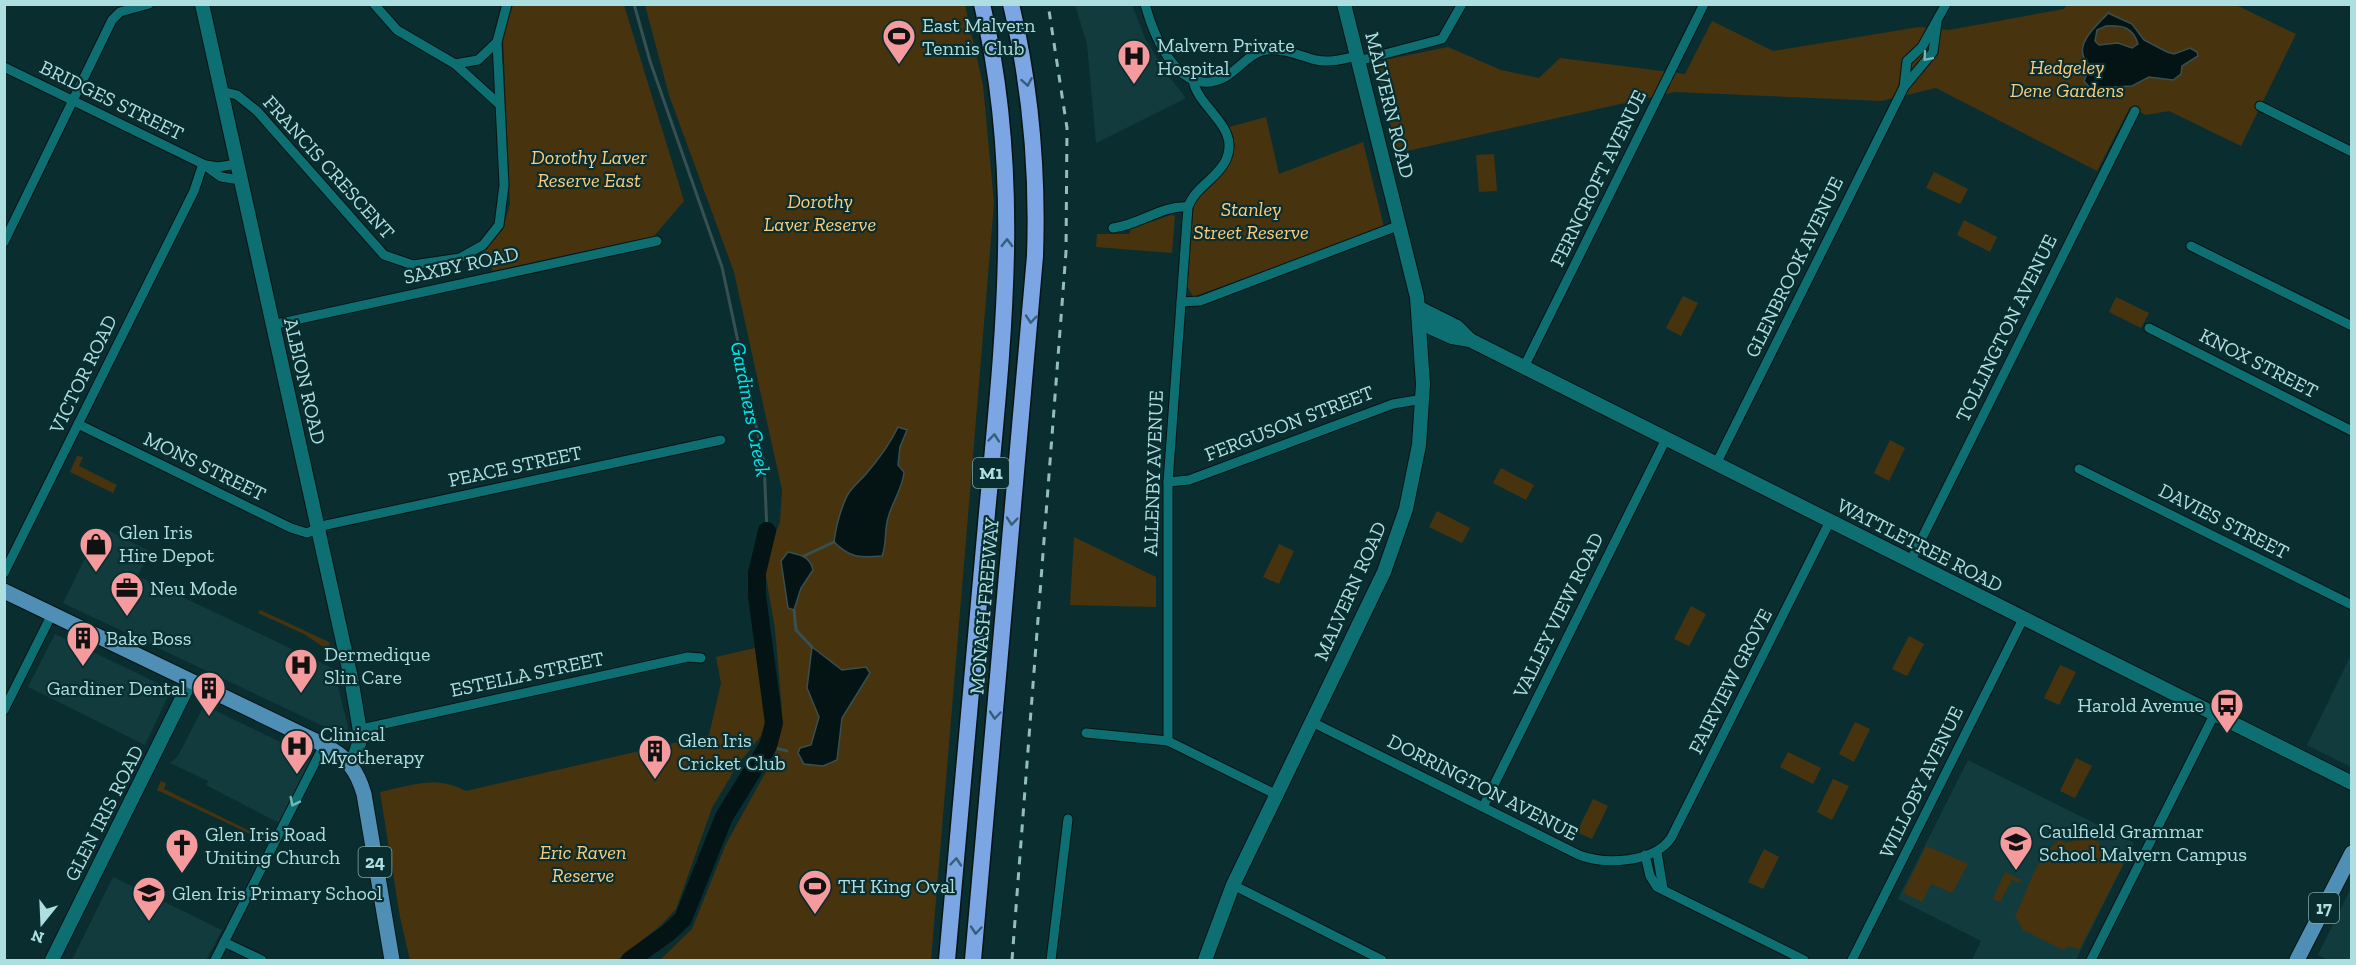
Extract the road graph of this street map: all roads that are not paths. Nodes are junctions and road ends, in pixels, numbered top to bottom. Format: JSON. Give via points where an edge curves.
{"nodes":[{"id":1,"x":150,"y":4,"type":"edge"},
{"id":2,"x":202,"y":4,"type":"edge"},
{"id":3,"x":374,"y":4,"type":"edge"},
{"id":4,"x":507,"y":4,"type":"edge"},
{"id":5,"x":982,"y":4,"type":"edge"},
{"id":6,"x":1011,"y":4,"type":"edge"},
{"id":7,"x":1145,"y":4,"type":"edge"},
{"id":8,"x":1344,"y":4,"type":"edge"},
{"id":9,"x":1462,"y":4,"type":"edge"},
{"id":10,"x":1704,"y":4,"type":"edge"},
{"id":11,"x":1946,"y":4,"type":"edge"},
{"id":12,"x":497,"y":42,"type":"junction"},
{"id":13,"x":1358,"y":58,"type":"junction"},
{"id":14,"x":455,"y":64,"type":"junction"},
{"id":15,"x":4,"y":67,"type":"edge"},
{"id":16,"x":1193,"y":80,"type":"junction"},
{"id":17,"x":1211,"y":82,"type":"junction"},
{"id":18,"x":221,"y":91,"type":"junction"},
{"id":19,"x":1202,"y":98,"type":"junction"},
{"id":20,"x":74,"y":101,"type":"junction"},
{"id":21,"x":500,"y":105,"type":"junction"},
{"id":22,"x":2260,"y":106,"type":"dead end"},
{"id":23,"x":2135,"y":111,"type":"dead end"},
{"id":24,"x":2352,"y":152,"type":"edge"},
{"id":25,"x":237,"y":164,"type":"junction"},
{"id":26,"x":208,"y":166,"type":"junction"},
{"id":27,"x":240,"y":180,"type":"junction"},
{"id":28,"x":1188,"y":207,"type":"junction"},
{"id":29,"x":1400,"y":225,"type":"junction"},
{"id":30,"x":1113,"y":228,"type":"dead end"},
{"id":31,"x":657,"y":241,"type":"dead end"},
{"id":32,"x":4,"y":242,"type":"edge"},
{"id":33,"x":2191,"y":246,"type":"dead end"},
{"id":34,"x":1181,"y":302,"type":"junction"},
{"id":35,"x":1420,"y":316,"type":"junction"},
{"id":36,"x":272,"y":325,"type":"junction"},
{"id":37,"x":2352,"y":326,"type":"edge"},
{"id":38,"x":2149,"y":328,"type":"dead end"},
{"id":39,"x":1524,"y":367,"type":"junction"},
{"id":40,"x":1423,"y":399,"type":"junction"},
{"id":41,"x":78,"y":424,"type":"junction"},
{"id":42,"x":2352,"y":431,"type":"edge"},
{"id":43,"x":1666,"y":439,"type":"junction"},
{"id":44,"x":721,"y":440,"type":"dead end"},
{"id":45,"x":1716,"y":464,"type":"junction"},
{"id":46,"x":2079,"y":469,"type":"dead end"},
{"id":47,"x":1168,"y":482,"type":"junction"},
{"id":48,"x":1830,"y":521,"type":"junction"},
{"id":49,"x":317,"y":529,"type":"junction"},
{"id":50,"x":1910,"y":562,"type":"junction"},
{"id":51,"x":4,"y":573,"type":"edge"},
{"id":52,"x":4,"y":591,"type":"edge"},
{"id":53,"x":2352,"y":605,"type":"edge"},
{"id":54,"x":52,"y":614,"type":"junction"},
{"id":55,"x":2022,"y":619,"type":"junction"},
{"id":56,"x":701,"y":658,"type":"dead end"},
{"id":57,"x":190,"y":682,"type":"junction"},
{"id":58,"x":4,"y":710,"type":"edge"},
{"id":59,"x":2214,"y":715,"type":"junction"},
{"id":60,"x":1312,"y":722,"type":"junction"},
{"id":61,"x":361,"y":729,"type":"junction"},
{"id":62,"x":1086,"y":733,"type":"dead end"},
{"id":63,"x":1168,"y":741,"type":"junction"},
{"id":64,"x":324,"y":745,"type":"junction"},
{"id":65,"x":351,"y":765,"type":"junction"},
{"id":66,"x":2352,"y":783,"type":"edge"},
{"id":67,"x":1277,"y":795,"type":"junction"},
{"id":68,"x":1483,"y":807,"type":"junction"},
{"id":69,"x":1068,"y":819,"type":"dead end"},
{"id":70,"x":1657,"y":852,"type":"junction"},
{"id":71,"x":2352,"y":853,"type":"edge"},
{"id":72,"x":1645,"y":855,"type":"junction"},
{"id":73,"x":1233,"y":885,"type":"junction"},
{"id":74,"x":1663,"y":889,"type":"junction"},
{"id":75,"x":224,"y":942,"type":"junction"},
{"id":76,"x":52,"y":960,"type":"edge"},
{"id":77,"x":215,"y":960,"type":"edge"},
{"id":78,"x":262,"y":960,"type":"edge"},
{"id":79,"x":392,"y":960,"type":"edge"},
{"id":80,"x":947,"y":960,"type":"edge"},
{"id":81,"x":973,"y":960,"type":"edge"},
{"id":82,"x":1051,"y":960,"type":"edge"},
{"id":83,"x":1205,"y":960,"type":"edge"},
{"id":84,"x":1382,"y":960,"type":"edge"},
{"id":85,"x":1804,"y":960,"type":"edge"},
{"id":86,"x":1852,"y":960,"type":"edge"},
{"id":87,"x":2091,"y":960,"type":"edge"},
{"id":88,"x":2297,"y":960,"type":"edge"}],
"edges":[{"from":1,"to":20,"type":"street","via":[[115,16]]},
{"from":2,"to":18,"type":"main road","name":"ALBION ROAD"},
{"from":3,"to":14,"type":"street","via":[[397,30]]},
{"from":4,"to":12,"type":"street","name":"FRANCIS CRESCENT"},
{"from":80,"to":5,"type":"highway","name":"MONASH FREEWAY","number":"M1","one_way":true,"via":[[1007,254],[1003,122]]},
{"from":6,"to":81,"type":"highway","name":"MONASH FREEWAY","number":"M1","one_way":true,"via":[[1033,133],[1035,256]]},
{"from":7,"to":16,"type":"street","via":[[1163,49],[1179,71]]},
{"from":8,"to":13,"type":"main road","name":"MALVERN ROAD"},
{"from":9,"to":13,"type":"street","via":[[1442,39]]},
{"from":10,"to":39,"type":"street","name":"FERNCROFT AVENUE"},
{"from":11,"to":45,"type":"street","name":"GLENBROOK AVENUE","via":[[1937,22],[1933,52],[1904,87]]},
{"from":12,"to":14,"type":"street","via":[[478,60]]},
{"from":12,"to":21,"type":"street","name":"FRANCIS CRESCENT"},
{"from":13,"to":17,"type":"street","via":[[1325,61],[1283,50],[1263,51]]},
{"from":13,"to":29,"type":"main road","name":"MALVERN ROAD"},
{"from":14,"to":21,"type":"street"},
{"from":15,"to":20,"type":"street","name":"BRIDGES STREET"},
{"from":16,"to":17,"type":"street"},
{"from":16,"to":19,"type":"street"},
{"from":17,"to":19,"type":"street"},
{"from":18,"to":21,"type":"street","name":"FRANCIS CRESCENT","via":[[237,96],[256,111],[378,250],[413,265],[469,255],[499,225],[504,200]]},
{"from":18,"to":25,"type":"main road","name":"ALBION ROAD"},
{"from":19,"to":28,"type":"street","via":[[1227,132],[1229,147],[1224,164]]},
{"from":20,"to":26,"type":"street","name":"BRIDGES STREET"},
{"from":20,"to":32,"type":"street"},
{"from":22,"to":24,"type":"street"},
{"from":23,"to":50,"type":"street","name":"TOLLINGTON AVENUE"},
{"from":25,"to":26,"type":"street"},
{"from":25,"to":27,"type":"main road","name":"ALBION ROAD"},
{"from":26,"to":27,"type":"street","name":"BRIDGES STREET","via":[[221,177]]},
{"from":26,"to":41,"type":"street","name":"VICTOR ROAD"},
{"from":27,"to":36,"type":"main road","name":"ALBION ROAD"},
{"from":28,"to":30,"type":"street","via":[[1173,208]]},
{"from":28,"to":34,"type":"street","name":"ALLENBY AVENUE"},
{"from":29,"to":34,"type":"street","via":[[1196,302]]},
{"from":29,"to":35,"type":"main road","name":"MALVERN ROAD"},
{"from":31,"to":36,"type":"street","name":"SAXBY ROAD"},
{"from":33,"to":37,"type":"street"},
{"from":34,"to":47,"type":"street","name":"ALLENBY AVENUE"},
{"from":35,"to":39,"type":"main road","name":"WATTLETREE ROAD","via":[[1452,337],[1470,340]]},
{"from":35,"to":40,"type":"main road","name":"MALVERN ROAD"},
{"from":36,"to":49,"type":"main road","name":"ALBION ROAD"},
{"from":38,"to":42,"type":"street","name":"KNOX STREET"},
{"from":39,"to":43,"type":"main road","name":"WATTLETREE ROAD"},
{"from":40,"to":47,"type":"street","name":"FERGUSON STREET","via":[[1393,404],[1189,480]]},
{"from":40,"to":60,"type":"main road","name":"MALVERN ROAD","via":[[1415,472],[1397,539]]},
{"from":41,"to":49,"type":"street","name":"MONS STREET","via":[[298,531]]},
{"from":41,"to":51,"type":"street","name":"VICTOR ROAD"},
{"from":43,"to":45,"type":"main road","name":"WATTLETREE ROAD"},
{"from":43,"to":68,"type":"street","name":"VALLEY VIEW ROAD"},
{"from":44,"to":49,"type":"street","name":"PEACE STREET"},
{"from":45,"to":48,"type":"main road","name":"WATTLETREE ROAD"},
{"from":46,"to":53,"type":"street","name":"DAVIES STREET"},
{"from":47,"to":63,"type":"street","name":"ALLENBY AVENUE"},
{"from":48,"to":50,"type":"main road","name":"WATTLETREE ROAD"},
{"from":48,"to":70,"type":"street","name":"FAIRVIEW GROVE","via":[[1671,838]]},
{"from":49,"to":61,"type":"main road","name":"ALBION ROAD"},
{"from":50,"to":55,"type":"main road","name":"WATTLETREE ROAD"},
{"from":52,"to":54,"type":"main road","number":"24"},
{"from":54,"to":57,"type":"main road","number":"24"},
{"from":54,"to":58,"type":"street"},
{"from":55,"to":59,"type":"main road","name":"WATTLETREE ROAD"},
{"from":55,"to":86,"type":"street","name":"WILLOBY AVENUE"},
{"from":56,"to":61,"type":"street","name":"ESTELLA STREET","via":[[688,657]]},
{"from":57,"to":64,"type":"main road","number":"24"},
{"from":57,"to":76,"type":"main road","name":"GLEN IRIS ROAD"},
{"from":59,"to":66,"type":"main road","name":"WATTLETREE ROAD"},
{"from":59,"to":87,"type":"street"},
{"from":60,"to":67,"type":"main road","name":"MALVERN ROAD"},
{"from":60,"to":68,"type":"street","name":"DORRINGTON AVENUE"},
{"from":61,"to":65,"type":"main road","name":"ALBION ROAD","via":[[360,744]]},
{"from":62,"to":63,"type":"street"},
{"from":63,"to":67,"type":"street"},
{"from":64,"to":65,"type":"main road","number":"24"},
{"from":64,"to":75,"type":"street","one_way":true},
{"from":65,"to":79,"type":"main road","number":"24","via":[[366,803]]},
{"from":67,"to":73,"type":"main road","name":"MALVERN ROAD"},
{"from":68,"to":72,"type":"street","name":"DORRINGTON AVENUE","via":[[1589,859],[1606,861]]},
{"from":69,"to":82,"type":"street"},
{"from":70,"to":72,"type":"street","name":"DORRINGTON AVENUE"},
{"from":70,"to":74,"type":"street"},
{"from":71,"to":88,"type":"main road","number":"17"},
{"from":72,"to":74,"type":"street","via":[[1654,884]]},
{"from":73,"to":83,"type":"main road","name":"MALVERN ROAD"},
{"from":73,"to":84,"type":"street"},
{"from":74,"to":85,"type":"street"},
{"from":75,"to":77,"type":"street"},
{"from":75,"to":78,"type":"street"}]}
